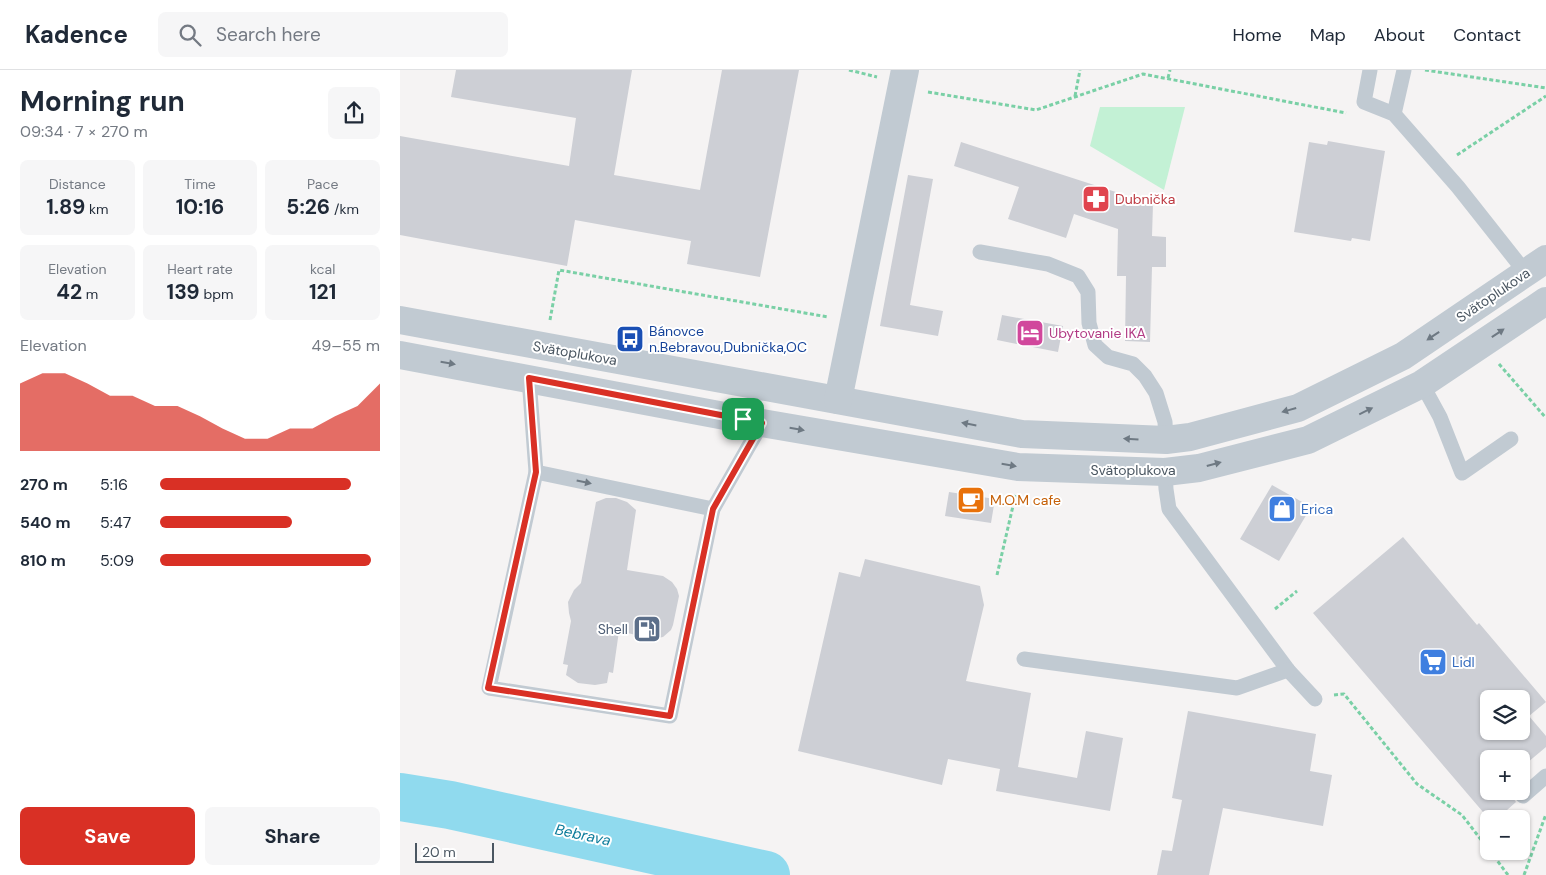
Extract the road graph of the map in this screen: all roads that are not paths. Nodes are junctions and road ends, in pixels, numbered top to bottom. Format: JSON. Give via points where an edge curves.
{"nodes":[{"id":1,"x":1370,"y":70,"type":"edge"},
{"id":2,"x":1404,"y":70,"type":"edge"},
{"id":3,"x":903,"y":79,"type":"edge"},
{"id":4,"x":1394,"y":114,"type":"junction"},
{"id":5,"x":980,"y":252,"type":"dead end"},
{"id":6,"x":1536,"y":266,"type":"edge"},
{"id":7,"x":1546,"y":301,"type":"edge"},
{"id":8,"x":400,"y":320,"type":"edge"},
{"id":9,"x":400,"y":355,"type":"edge"},
{"id":10,"x":529,"y":378,"type":"junction"},
{"id":11,"x":1422,"y":384,"type":"junction"},
{"id":12,"x":750,"y":385,"type":"junction"},
{"id":13,"x":838,"y":400,"type":"junction"},
{"id":14,"x":753,"y":421,"type":"junction"},
{"id":15,"x":1511,"y":439,"type":"dead end"},
{"id":16,"x":1166,"y":440,"type":"junction"},
{"id":17,"x":536,"y":472,"type":"junction"},
{"id":18,"x":1166,"y":472,"type":"junction"},
{"id":19,"x":713,"y":509,"type":"junction"},
{"id":20,"x":1024,"y":659,"type":"dead end"},
{"id":21,"x":1288,"y":670,"type":"junction"},
{"id":22,"x":1316,"y":699,"type":"road end"},
{"id":23,"x":1546,"y":776,"type":"edge"},
{"id":24,"x":1530,"y":790,"type":"edge"}],
"edges":[{"from":1,"to":4,"type":"lane","via":[[1364,102]]},
{"from":2,"to":4,"type":"lane"},
{"from":3,"to":13,"type":"street"},
{"from":4,"to":6,"type":"lane","via":[[1458,187]]},
{"from":5,"to":16,"type":"lane","via":[[1048,264],[1078,276],[1088,292],[1089,323],[1095,346],[1108,357],[1133,364],[1145,376],[1156,392],[1165,422]]},
{"from":6,"to":16,"type":"street","name":"Svätoplukova","one_way":true,"via":[[1403,356],[1298,408],[1190,438]]},
{"from":11,"to":7,"type":"street","name":"Svätoplukova","one_way":true},
{"from":8,"to":12,"type":"street","name":"Svätoplukova"},
{"from":9,"to":10,"type":"street","name":"Svätoplukova","one_way":true},
{"from":10,"to":14,"type":"street","name":"Svätoplukova"},
{"from":10,"to":17,"type":"lane"},
{"from":11,"to":15,"type":"lane","via":[[1440,417],[1462,473]]},
{"from":18,"to":11,"type":"street","name":"Svätoplukova","one_way":true,"via":[[1199,468],[1308,440]]},
{"from":12,"to":13,"type":"street","name":"Svätoplukova"},
{"from":12,"to":14,"type":"street"},
{"from":16,"to":13,"type":"street","name":"Svätoplukova","one_way":true,"via":[[1022,434]]},
{"from":14,"to":18,"type":"street","name":"Svätoplukova","one_way":true,"via":[[1018,467]]},
{"from":14,"to":19,"type":"lane"},
{"from":17,"to":19,"type":"lane","one_way":true},
{"from":17,"to":19,"type":"lane","via":[[488,688],[670,716]]},
{"from":18,"to":21,"type":"lane","via":[[1169,509]]},
{"from":20,"to":21,"type":"lane","via":[[1237,688]]},
{"from":21,"to":22,"type":"lane"},
{"from":23,"to":24,"type":"lane"}]}
